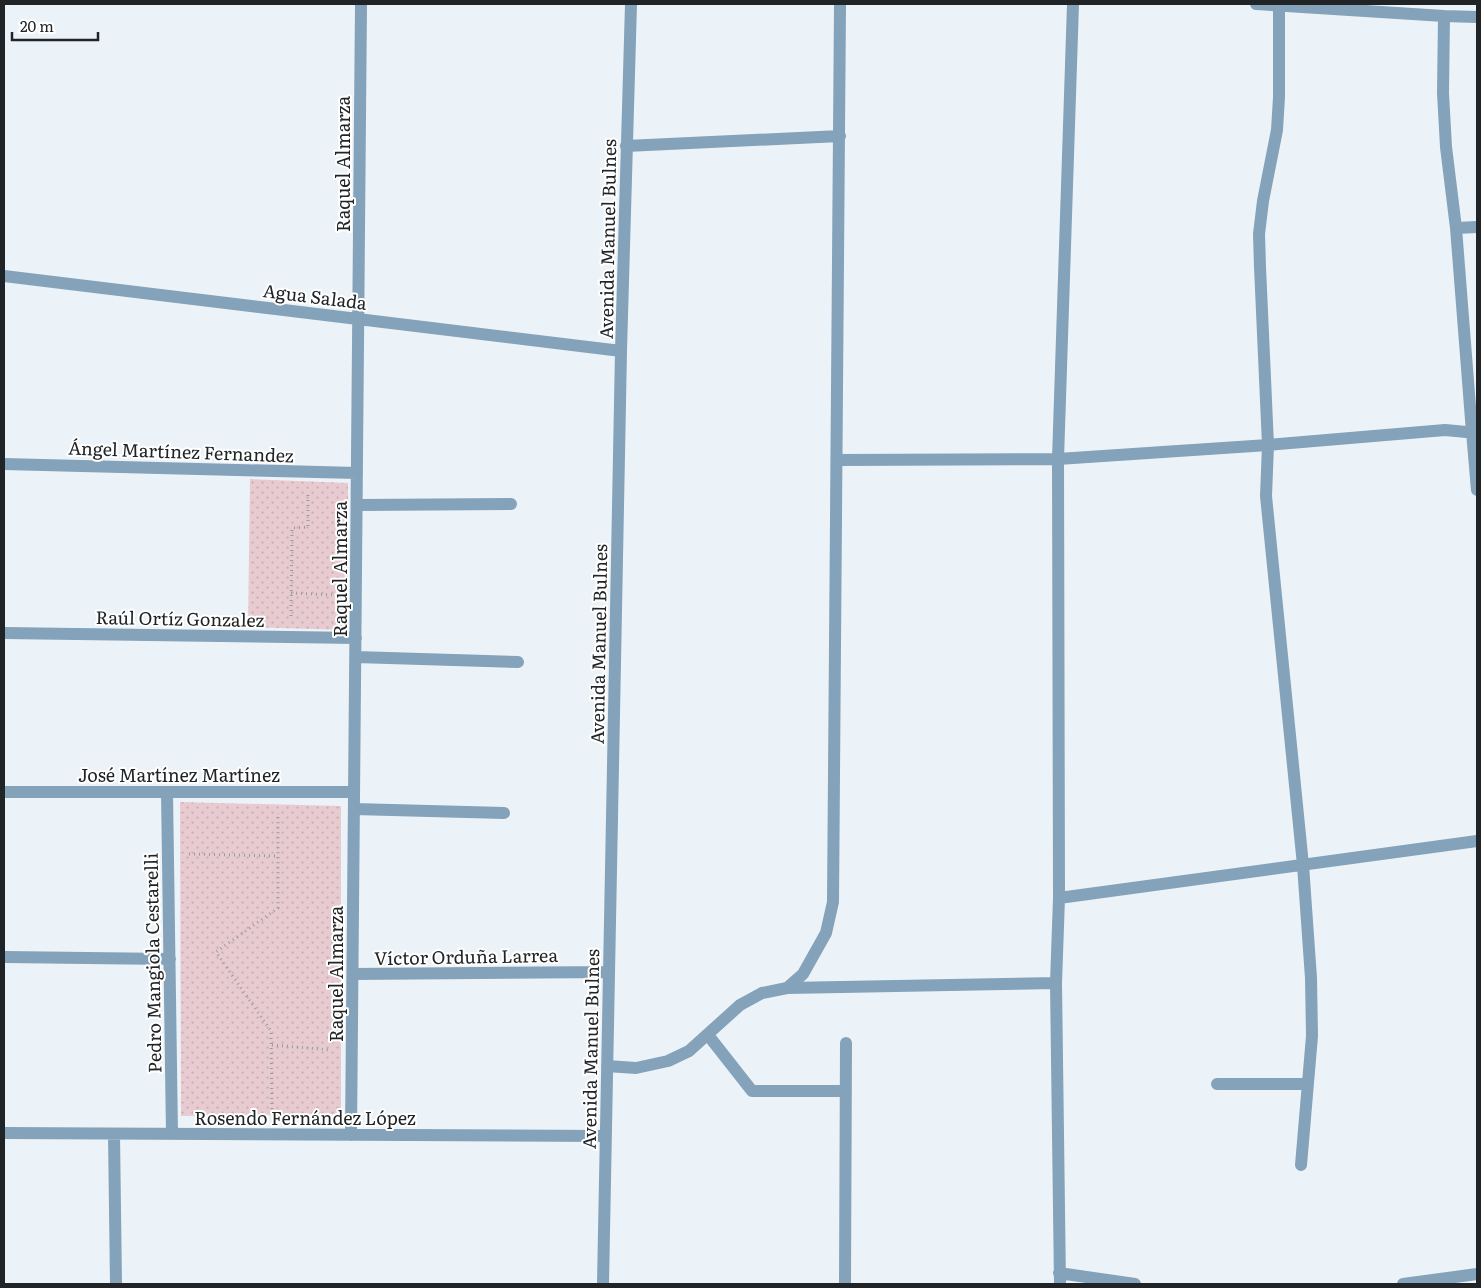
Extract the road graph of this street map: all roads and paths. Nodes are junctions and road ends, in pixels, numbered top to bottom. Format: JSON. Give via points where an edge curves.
{"nodes":[{"id":1,"x":361,"y":4,"type":"edge"},
{"id":2,"x":631,"y":4,"type":"edge"},
{"id":3,"x":840,"y":4,"type":"edge"},
{"id":4,"x":1073,"y":4,"type":"edge"},
{"id":5,"x":1256,"y":4,"type":"edge"},
{"id":6,"x":1279,"y":5,"type":"junction"},
{"id":7,"x":1444,"y":16,"type":"junction"},
{"id":8,"x":1477,"y":17,"type":"edge"},
{"id":9,"x":840,"y":136,"type":"junction"},
{"id":10,"x":626,"y":146,"type":"junction"},
{"id":11,"x":1477,"y":227,"type":"edge"},
{"id":12,"x":1456,"y":228,"type":"junction"},
{"id":13,"x":4,"y":276,"type":"edge"},
{"id":14,"x":358,"y":319,"type":"junction"},
{"id":15,"x":621,"y":350,"type":"junction"},
{"id":16,"x":1474,"y":433,"type":"edge"},
{"id":17,"x":1268,"y":445,"type":"junction"},
{"id":18,"x":1058,"y":459,"type":"junction"},
{"id":19,"x":838,"y":460,"type":"junction"},
{"id":20,"x":4,"y":464,"type":"edge"},
{"id":21,"x":308,"y":472,"type":"junction"},
{"id":22,"x":357,"y":473,"type":"junction"},
{"id":23,"x":1477,"y":490,"type":"edge"},
{"id":24,"x":511,"y":504,"type":"dead end"},
{"id":25,"x":357,"y":505,"type":"junction"},
{"id":26,"x":291,"y":592,"type":"junction"},
{"id":27,"x":356,"y":597,"type":"junction"},
{"id":28,"x":4,"y":633,"type":"edge"},
{"id":29,"x":290,"y":637,"type":"junction"},
{"id":30,"x":356,"y":638,"type":"junction"},
{"id":31,"x":356,"y":657,"type":"junction"},
{"id":32,"x":518,"y":662,"type":"dead end"},
{"id":33,"x":4,"y":792,"type":"edge"},
{"id":34,"x":167,"y":792,"type":"junction"},
{"id":35,"x":277,"y":792,"type":"junction"},
{"id":36,"x":354,"y":792,"type":"junction"},
{"id":37,"x":354,"y":809,"type":"junction"},
{"id":38,"x":504,"y":813,"type":"dead end"},
{"id":39,"x":1477,"y":841,"type":"edge"},
{"id":40,"x":168,"y":854,"type":"junction"},
{"id":41,"x":278,"y":856,"type":"junction"},
{"id":42,"x":1303,"y":865,"type":"junction"},
{"id":43,"x":1059,"y":898,"type":"junction"},
{"id":44,"x":4,"y":957,"type":"edge"},
{"id":45,"x":170,"y":959,"type":"junction"},
{"id":46,"x":609,"y":972,"type":"junction"},
{"id":47,"x":353,"y":974,"type":"junction"},
{"id":48,"x":1056,"y":983,"type":"junction"},
{"id":49,"x":787,"y":988,"type":"junction"},
{"id":50,"x":708,"y":1035,"type":"junction"},
{"id":51,"x":846,"y":1043,"type":"dead end"},
{"id":52,"x":272,"y":1045,"type":"junction"},
{"id":53,"x":352,"y":1052,"type":"junction"},
{"id":54,"x":607,"y":1066,"type":"junction"},
{"id":55,"x":1217,"y":1084,"type":"dead end"},
{"id":56,"x":1308,"y":1084,"type":"junction"},
{"id":57,"x":846,"y":1091,"type":"junction"},
{"id":58,"x":4,"y":1133,"type":"edge"},
{"id":59,"x":114,"y":1134,"type":"junction"},
{"id":60,"x":172,"y":1134,"type":"junction"},
{"id":61,"x":273,"y":1134,"type":"junction"},
{"id":62,"x":352,"y":1135,"type":"junction"},
{"id":63,"x":606,"y":1136,"type":"junction"},
{"id":64,"x":1300,"y":1165,"type":"dead end"},
{"id":65,"x":1477,"y":1274,"type":"edge"},
{"id":66,"x":1059,"y":1278,"type":"edge"},
{"id":67,"x":116,"y":1284,"type":"edge"},
{"id":68,"x":603,"y":1284,"type":"edge"},
{"id":69,"x":845,"y":1284,"type":"edge"},
{"id":70,"x":1135,"y":1284,"type":"edge"},
{"id":71,"x":1403,"y":1284,"type":"edge"}],
"edges":[{"from":1,"to":14,"type":"street","name":"Raquel Almarza"},
{"from":2,"to":10,"type":"street","name":"Avenida Manuel Bulnes"},
{"from":3,"to":9,"type":"street"},
{"from":4,"to":18,"type":"street"},
{"from":5,"to":6,"type":"street"},
{"from":6,"to":7,"type":"street"},
{"from":6,"to":17,"type":"street","via":[[1277,130],[1260,234]]},
{"from":7,"to":8,"type":"street"},
{"from":7,"to":12,"type":"street","via":[[1446,147]]},
{"from":9,"to":10,"type":"street"},
{"from":9,"to":19,"type":"street"},
{"from":10,"to":15,"type":"street","name":"Avenida Manuel Bulnes"},
{"from":11,"to":12,"type":"street"},
{"from":12,"to":16,"type":"street"},
{"from":13,"to":14,"type":"street","name":"Agua Salada"},
{"from":14,"to":15,"type":"street","name":"Agua Salada"},
{"from":14,"to":22,"type":"street","name":"Raquel Almarza"},
{"from":15,"to":46,"type":"street","name":"Avenida Manuel Bulnes"},
{"from":16,"to":17,"type":"street","via":[[1445,430]]},
{"from":16,"to":23,"type":"street"},
{"from":17,"to":18,"type":"street"},
{"from":17,"to":42,"type":"street","via":[[1266,496]]},
{"from":18,"to":19,"type":"street"},
{"from":18,"to":43,"type":"street"},
{"from":19,"to":49,"type":"street","via":[[833,902],[826,934],[803,974]]},
{"from":20,"to":21,"type":"street","name":"Ángel Martínez Fernandez"},
{"from":21,"to":22,"type":"street","name":"Ángel Martínez Fernandez"},
{"from":21,"to":26,"type":"path","via":[[308,528],[292,528]]},
{"from":22,"to":25,"type":"street","name":"Raquel Almarza"},
{"from":24,"to":25,"type":"street"},
{"from":25,"to":27,"type":"street","name":"Raquel Almarza"},
{"from":26,"to":27,"type":"path"},
{"from":26,"to":29,"type":"path"},
{"from":27,"to":30,"type":"street","name":"Raquel Almarza"},
{"from":28,"to":29,"type":"street","name":"Raúl Ortíz Gonzalez"},
{"from":29,"to":30,"type":"street","name":"Raúl Ortíz Gonzalez"},
{"from":30,"to":31,"type":"street","name":"Raquel Almarza"},
{"from":31,"to":32,"type":"street"},
{"from":31,"to":36,"type":"street","name":"Raquel Almarza"},
{"from":33,"to":34,"type":"street","name":"José Martínez Martínez"},
{"from":34,"to":35,"type":"street","name":"José Martínez Martínez"},
{"from":34,"to":40,"type":"street","name":"Pedro Mangiola Cestarelli"},
{"from":35,"to":36,"type":"street","name":"José Martínez Martínez"},
{"from":35,"to":41,"type":"path"},
{"from":36,"to":37,"type":"street","name":"Raquel Almarza"},
{"from":37,"to":38,"type":"street"},
{"from":37,"to":47,"type":"street","name":"Raquel Almarza"},
{"from":39,"to":42,"type":"street"},
{"from":40,"to":41,"type":"path"},
{"from":40,"to":45,"type":"street","name":"Pedro Mangiola Cestarelli"},
{"from":41,"to":52,"type":"path","via":[[278,908],[216,952],[271,1031]]},
{"from":42,"to":43,"type":"street"},
{"from":42,"to":56,"type":"street","via":[[1311,978],[1312,1036]]},
{"from":43,"to":48,"type":"street"},
{"from":44,"to":45,"type":"street"},
{"from":45,"to":60,"type":"street","name":"Pedro Mangiola Cestarelli"},
{"from":46,"to":47,"type":"street","name":"Víctor Orduña Larrea"},
{"from":46,"to":54,"type":"street","name":"Avenida Manuel Bulnes"},
{"from":47,"to":53,"type":"street","name":"Raquel Almarza"},
{"from":48,"to":49,"type":"street"},
{"from":48,"to":66,"type":"street"},
{"from":49,"to":50,"type":"street","via":[[762,993],[740,1005]]},
{"from":50,"to":54,"type":"street","via":[[689,1051],[668,1061],[636,1068]]},
{"from":50,"to":57,"type":"street","via":[[752,1091]]},
{"from":51,"to":57,"type":"street"},
{"from":52,"to":53,"type":"path"},
{"from":52,"to":61,"type":"path"},
{"from":53,"to":62,"type":"street","name":"Raquel Almarza"},
{"from":54,"to":63,"type":"street","name":"Avenida Manuel Bulnes"},
{"from":55,"to":56,"type":"street"},
{"from":56,"to":64,"type":"street"},
{"from":57,"to":69,"type":"street"},
{"from":58,"to":59,"type":"street","name":"Rosendo Fernández López"},
{"from":59,"to":60,"type":"street","name":"Rosendo Fernández López"},
{"from":59,"to":67,"type":"street"},
{"from":60,"to":61,"type":"street","name":"Rosendo Fernández López"},
{"from":61,"to":62,"type":"street","name":"Rosendo Fernández López"},
{"from":62,"to":63,"type":"street","name":"Rosendo Fernández López"},
{"from":63,"to":68,"type":"street","name":"Avenida Manuel Bulnes"},
{"from":65,"to":71,"type":"street"},
{"from":66,"to":70,"type":"street"}]}
